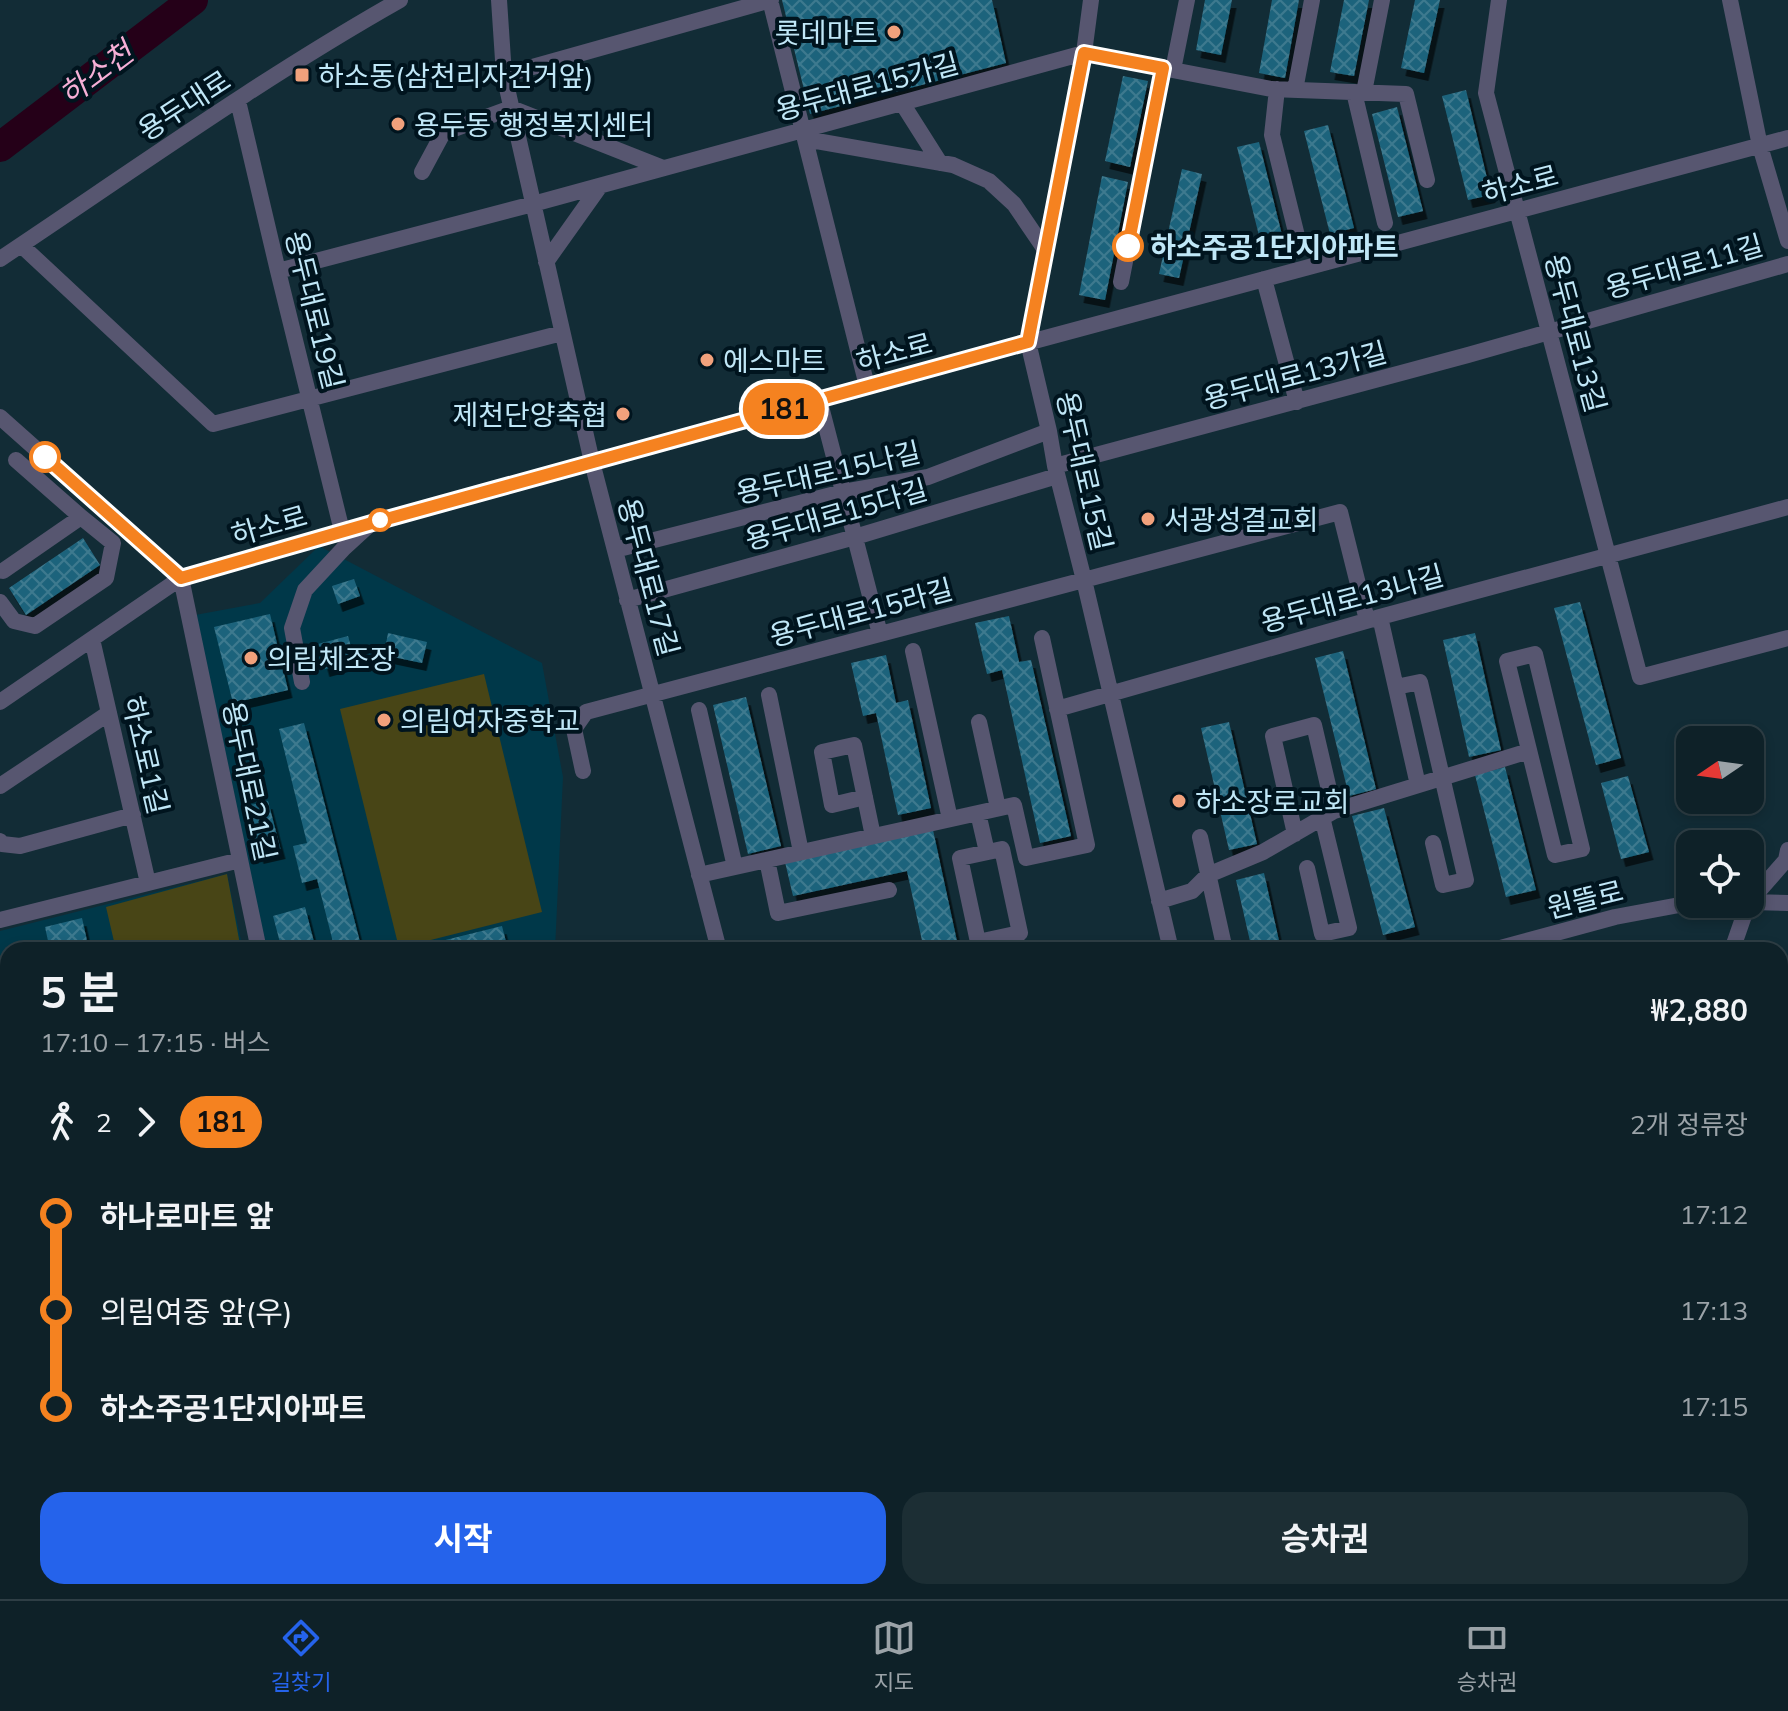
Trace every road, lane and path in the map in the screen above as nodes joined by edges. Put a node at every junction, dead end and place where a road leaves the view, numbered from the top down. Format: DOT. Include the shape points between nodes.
graph roads {
  1 [pos="400,0"];
  2 [pos="499,0"];
  3 [pos="770,0"];
  4 [pos="1091,0"];
  5 [pos="1187,0"];
  6 [pos="1312,0"];
  7 [pos="1382,0"];
  8 [pos="1499,0"];
  9 [pos="1730,0"];
  10 [pos="1084,53"];
  11 [pos="1168,69"];
  12 [pos="504,75"];
  13 [pos="1277,89"];
  14 [pos="1295,90"];
  15 [pos="1359,92"];
  16 [pos="238,101"];
  17 [pos="902,103"];
  18 [pos="511,108"];
  19 [pos="804,135"];
  20 [pos="1788,138"];
  21 [pos="1760,146"];
  22 [pos="940,163"];
  23 [pos="663,168"];
  24 [pos="422,172"];
  25 [pos="1427,180"];
  26 [pos="600,186"];
  27 [pos="533,204"];
  28 [pos="1517,211"];
  29 [pos="1385,223"];
  30 [pos="1297,236"];
  31 [pos="1788,241"];
  32 [pos="21,245"];
  33 [pos="1046,251"];
  34 [pos="0,259"];
  35 [pos="546,262"];
  36 [pos="1788,264"];
  37 [pos="278,271"];
  38 [pos="1264,279"];
  39 [pos="1121,282"];
  40 [pos="1549,332"];
  41 [pos="562,333"];
  42 [pos="1028,342"];
  43 [pos="867,386"];
  44 [pos="310,399"];
  45 [pos="819,399"];
  46 [pos="1297,402"];
  47 [pos="0,417"];
  48 [pos="1049,431"];
  49 [pos="16,460"];
  50 [pos="592,462"];
  51 [pos="1056,471"];
  52 [pos="843,492"];
  53 [pos="1788,507"];
  54 [pos="81,517"];
  55 [pos="372,523"];
  56 [pos="342,531"];
  57 [pos="855,537"];
  58 [pos="615,550"];
  59 [pos="1608,557"];
  60 [pos="1,569"];
  61 [pos="181,578"];
  62 [pos="1084,580"];
  63 [pos="0,590"];
  64 [pos="627,600"];
  65 [pos="0,602"];
  66 [pos="1373,618"];
  67 [pos="880,634"];
  68 [pos="1042,638"];
  69 [pos="1788,638"];
  70 [pos="92,639"];
  71 [pos="913,651"];
  72 [pos="302,682"];
  73 [pos="1396,687"];
  74 [pos="1111,694"];
  75 [pos="652,695"];
  76 [pos="769,695"];
  77 [pos="0,702"];
  78 [pos="1057,709"];
  79 [pos="699,710"];
  80 [pos="109,713"];
  81 [pos="979,722"];
  82 [pos="1529,751"];
  83 [pos="583,771"];
  84 [pos="1442,777"];
  85 [pos="1418,785"];
  86 [pos="0,786"];
  87 [pos="865,797"];
  88 [pos="998,808"];
  89 [pos="978,813"];
  90 [pos="1328,814"];
  91 [pos="133,815"];
  92 [pos="950,819"];
  93 [pos="1295,834"];
  94 [pos="873,836"];
  95 [pos="1200,837"];
  96 [pos="0,841"];
  97 [pos="1433,843"];
  98 [pos="1788,850"];
  99 [pos="801,852"];
  100 [pos="987,852"];
  101 [pos="240,860"];
  102 [pos="767,860"];
  103 [pos="735,867"];
  104 [pos="1307,868"];
  105 [pos="699,875"];
  106 [pos="1208,875"];
  107 [pos="148,883"];
  108 [pos="1764,885"];
  109 [pos="889,890"];
  110 [pos="1159,901"];
  111 [pos="1764,902"];
  112 [pos="1788,903"];
  113 [pos="1676,906"];
  114 [pos="1743,918"];
  115 [pos="0,920"];
  116 [pos="257,942"];
  117 [pos="717,942"];
  118 [pos="1169,942"];
  119 [pos="1223,942"];
  120 [pos="1523,942"];
  121 [pos="1735,942"];
  1 -- 16 [label="street, 용두대로"];
  2 -- 12 [label="street, 용두대로17길"];
  3 -- 12 [label="street"];
  3 -- 19 [label="street"];
  4 -- 10 [label="street, 용두대로15길"];
  5 -- 11 [label="street"];
  6 -- 14 [label="street"];
  7 -- 15 [label="street"];
  8 -- 28 [label="street, 용두대로13길" via="1486,93"];
  9 -- 21 [label="street, 용두대로11길"];
  10 -- 11 [label="street"];
  10 -- 17 [label="street, 용두대로15가길"];
  10 -- 33 [label="street, 용두대로15길"];
  11 -- 13 [label="street"];
  11 -- 39 [label="street"];
  12 -- 18 [label="street, 용두대로17길"];
  13 -- 14 [label="street"];
  13 -- 30 [label="street" via="1272,135"];
  14 -- 15 [label="street"];
  15 -- 25 [label="street" via="1406,94"];
  15 -- 29 [label="street"];
  16 -- 32 [label="street, 용두대로"];
  16 -- 37 [label="street, 용두대로19길"];
  17 -- 19 [label="street, 용두대로15가길"];
  17 -- 22 [label="street"];
  18 -- 23 [label="street"];
  18 -- 24 [label="street" via="443,133"];
  18 -- 27 [label="street, 용두대로17길"];
  19 -- 22 [label="street"];
  19 -- 23 [label="street, 용두대로15가길"];
  19 -- 43 [label="street"];
  20 -- 21 [label="street, 하소로"];
  21 -- 28 [label="street, 하소로"];
  21 -- 31 [label="street, 용두대로11길"];
  22 -- 33 [label="street" via="989,181 1014,204"];
  23 -- 26 [label="street, 용두대로15가길"];
  26 -- 27 [label="street, 용두대로15가길"];
  26 -- 35 [label="street"];
  27 -- 35 [label="street, 용두대로17길"];
  27 -- 37 [label="street, 용두대로15가길"];
  28 -- 38 [label="street, 하소로"];
  28 -- 40 [label="street, 용두대로13길"];
  32 -- 34 [label="street, 용두대로"];
  32 -- 44 [label="street" via="213,424"];
  33 -- 42 [label="street, 용두대로15길"];
  35 -- 41 [label="street, 용두대로17길"];
  36 -- 40 [label="street, 용두대로11길"];
  37 -- 44 [label="street, 용두대로19길"];
  38 -- 42 [label="street, 하소로"];
  38 -- 46 [label="street"];
  40 -- 46 [label="street, 용두대로13가길"];
  40 -- 59 [label="street, 용두대로13길"];
  41 -- 44 [label="street"];
  41 -- 50 [label="street, 용두대로17길"];
  42 -- 43 [label="street, 하소로"];
  42 -- 48 [label="street, 용두대로15길"];
  43 -- 45 [label="street, 하소로"];
  44 -- 56 [label="street, 용두대로19길"];
  45 -- 50 [label="street, 하소로"];
  45 -- 52 [label="street"];
  46 -- 51 [label="street, 용두대로13가길"];
  47 -- 61 [label="street"];
  48 -- 51 [label="street, 용두대로15길"];
  48 -- 52 [label="street, 용두대로15나길" via="928,477"];
  49 -- 54 [label="street"];
  50 -- 55 [label="street, 하소로"];
  50 -- 58 [label="street, 용두대로17길"];
  51 -- 57 [label="street, 용두대로15다길"];
  51 -- 62 [label="street, 용두대로15길"];
  52 -- 57 [label="street"];
  52 -- 58 [label="street, 용두대로15나길"];
  53 -- 59 [label="street"];
  54 -- 60 [label="street"];
  54 -- 65 [label="street" via="113,543 106,578 35,626 14,621"];
  55 -- 56 [label="street, 하소로"];
  55 -- 72 [label="street" via="305,590 292,628"];
  56 -- 61 [label="street, 하소로"];
  57 -- 64 [label="street, 용두대로15다길"];
  57 -- 67 [label="street"];
  58 -- 64 [label="street, 용두대로17길"];
  59 -- 66 [label="street, 용두대로13나길"];
  59 -- 69 [label="street, 용두대로13길" via="1640,677"];
  60 -- 63 [label="street"];
  61 -- 70 [label="street, 하소로"];
  61 -- 101 [label="street, 용두대로21길"];
  62 -- 66 [label="street, 용두대로15라길" via="1340,512"];
  62 -- 67 [label="street, 용두대로15라길"];
  62 -- 74 [label="street, 용두대로15길"];
  64 -- 75 [label="street, 용두대로17길"];
  66 -- 73 [label="street"];
  66 -- 74 [label="street, 용두대로13나길"];
  67 -- 75 [label="street, 용두대로15라길"];
  68 -- 78 [label="street"];
  70 -- 77 [label="street, 하소로"];
  70 -- 80 [label="street, 하소로1길"];
  71 -- 92 [label="street"];
  73 -- 84 [label="street" via="1420,682"];
  73 -- 85 [label="street"];
  74 -- 78 [label="street, 용두대로13나길"];
  74 -- 110 [label="street, 용두대로15길"];
  75 -- 83 [label="street, 용두대로15라길" via="586,712 574,729"];
  75 -- 105 [label="street, 용두대로17길"];
  76 -- 99 [label="street"];
  78 -- 88 [label="street" via="1087,845 1026,858 1014,805"];
  79 -- 103 [label="street"];
  80 -- 86 [label="street"];
  80 -- 91 [label="street, 하소로1길"];
  81 -- 88 [label="street"];
  82 -- 82 [label="street" via="1507,661 1535,654 1582,849 1555,855"];
  82 -- 84 [label="street"];
  84 -- 85 [label="street"];
  84 -- 97 [label="street" via="1466,880 1443,885"];
  85 -- 90 [label="street"];
  87 -- 94 [label="street"];
  88 -- 89 [label="street"];
  89 -- 92 [label="street"];
  89 -- 100 [label="street"];
  90 -- 93 [label="street"];
  90 -- 93 [label="street" via="1314,725 1273,736"];
  90 -- 104 [label="street" via="1349,928 1322,934"];
  91 -- 96 [label="street" via="20,846"];
  91 -- 107 [label="street, 하소로1길"];
  92 -- 94 [label="street"];
  93 -- 106 [label="street"];
  94 -- 99 [label="street"];
  95 -- 106 [label="street"];
  98 -- 108 [label="street" via="1786,860"];
  99 -- 102 [label="street"];
  100 -- 100 [label="street" via="960,858 978,942 1020,933 1002,849"];
  101 -- 107 [label="street"];
  101 -- 116 [label="street, 용두대로21길"];
  102 -- 103 [label="street"];
  102 -- 109 [label="street" via="778,913"];
  103 -- 105 [label="street"];
  105 -- 117 [label="street, 용두대로17길"];
  106 -- 110 [label="street" via="1192,891"];
  106 -- 119 [label="street"];
  107 -- 115 [label="street"];
  110 -- 118 [label="street, 용두대로15길"];
  111 -- 112 [label="street"];
  113 -- 120 [label="street, 원뜰로"];
  114 -- 121 [label="street"];
}
